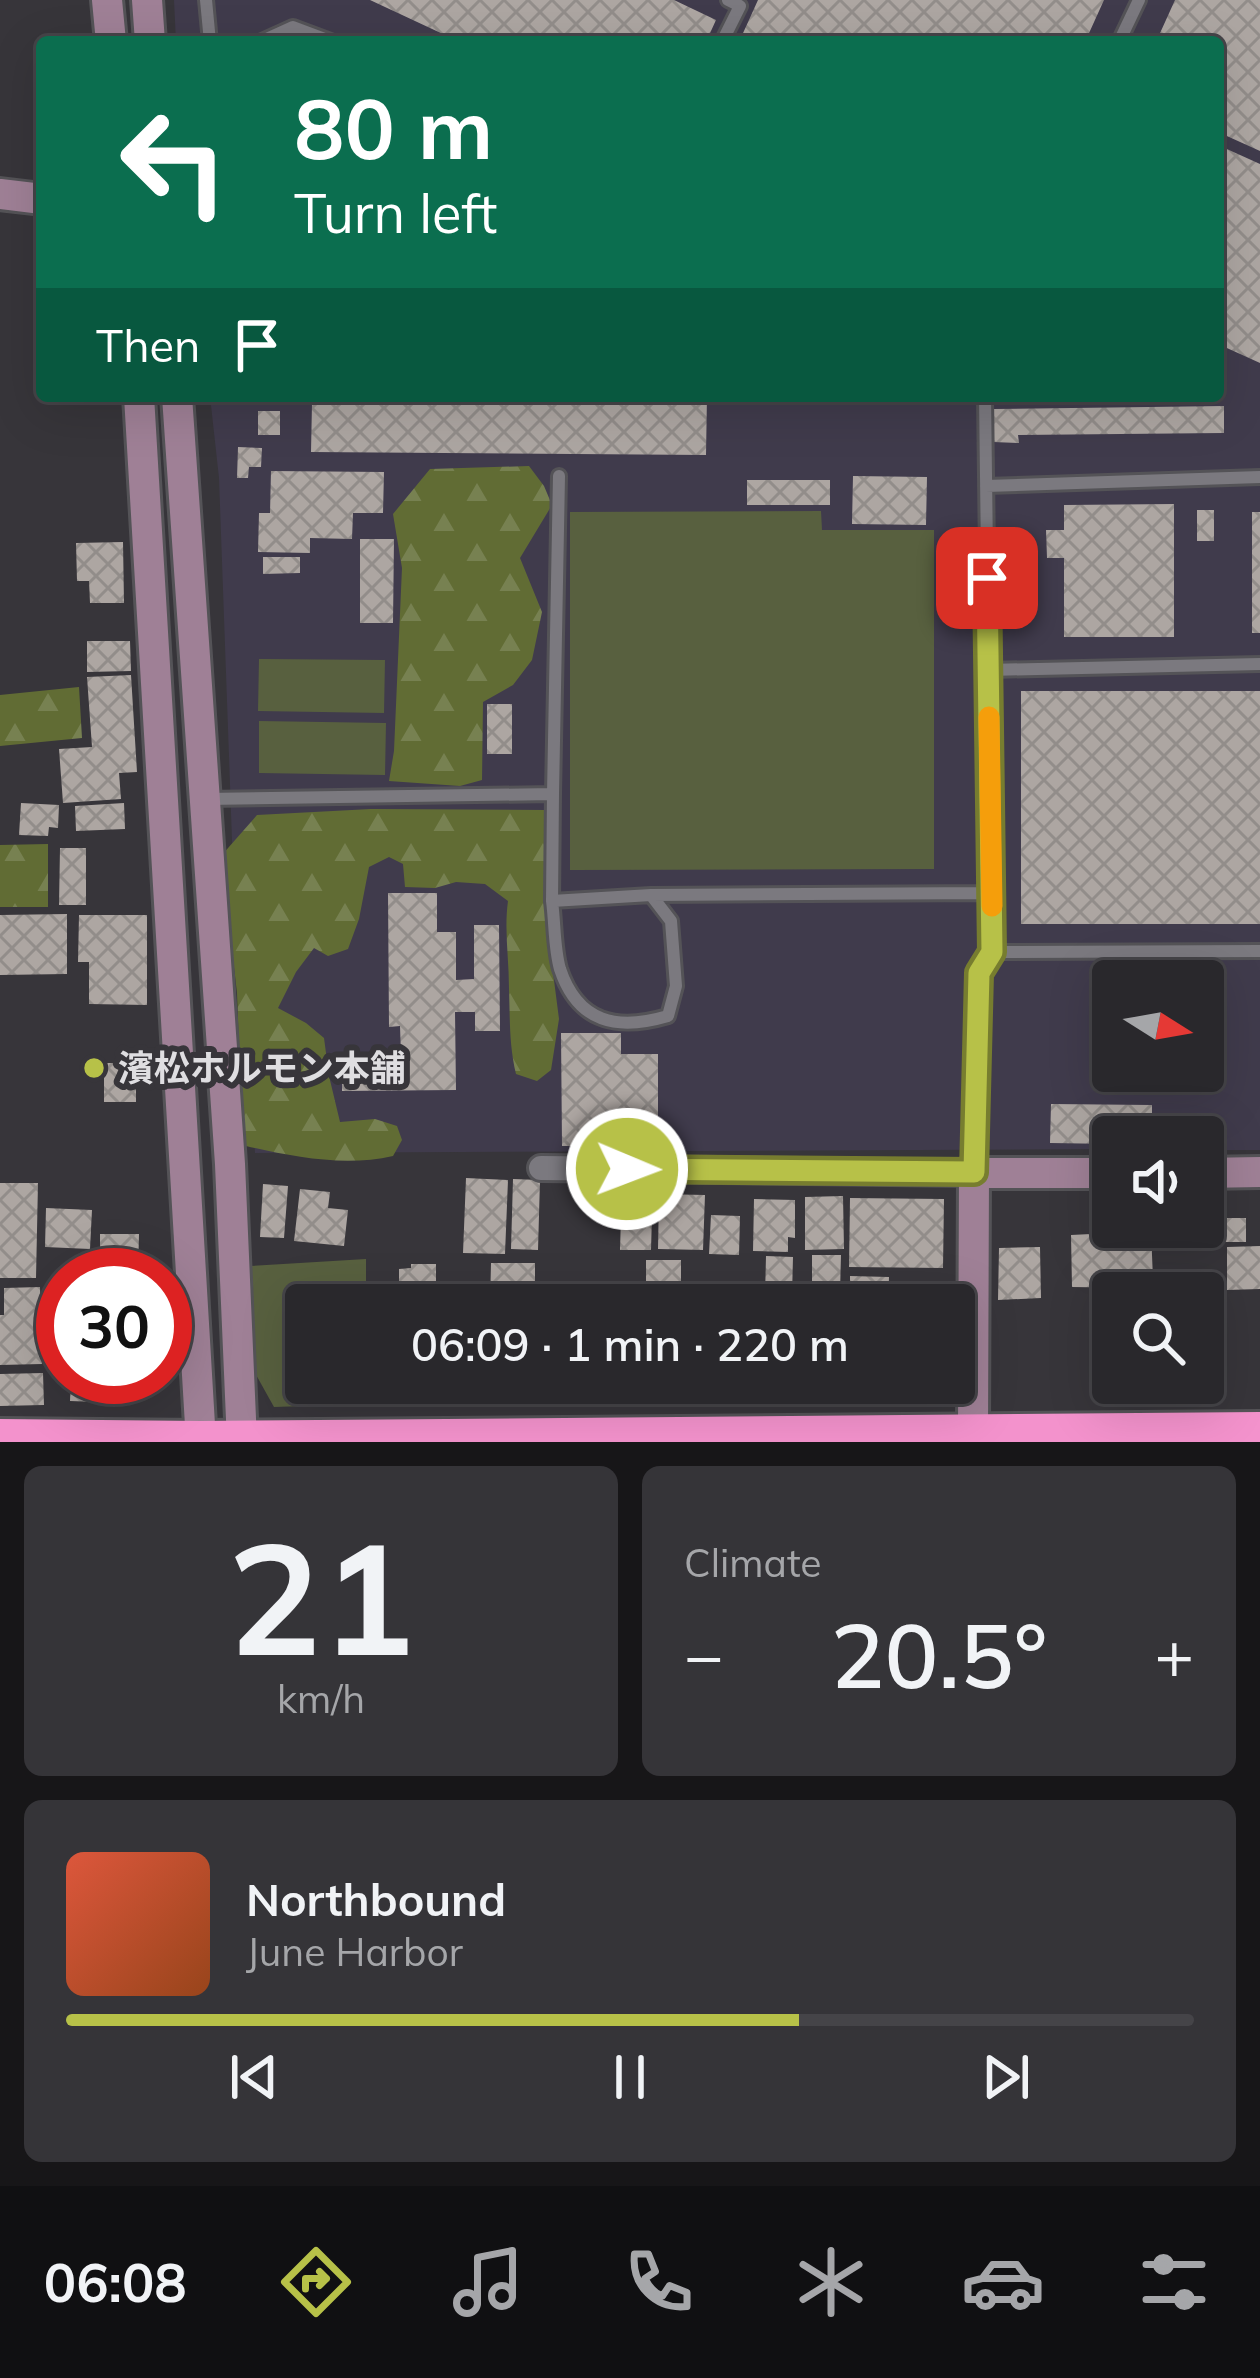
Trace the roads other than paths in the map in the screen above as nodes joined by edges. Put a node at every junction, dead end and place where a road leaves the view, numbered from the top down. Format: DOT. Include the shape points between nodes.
graph roads {
  1 [pos="107,0"];
  2 [pos="147,0"];
  3 [pos="206,0"];
  4 [pos="728,0"];
  5 [pos="1139,0"];
  6 [pos="110,36"];
  7 [pos="150,36"];
  8 [pos="209,36"];
  9 [pos="273,36"];
  10 [pos="316,36"];
  11 [pos="725,36"];
  12 [pos="1122,36"];
  13 [pos="0,194"];
  14 [pos="36,198"];
  15 [pos="139,402"];
  16 [pos="177,402"];
  17 [pos="985,402"];
  18 [pos="559,476"];
  19 [pos="1260,478"];
  20 [pos="986,487"];
  21 [pos="1260,664"];
  22 [pos="988,670"];
  23 [pos="554,794"];
  24 [pos="205,799"];
  25 [pos="992,892"];
  26 [pos="651,895"];
  27 [pos="553,901"];
  28 [pos="1260,951"];
  29 [pos="992,952"];
  30 [pos="541,1168"];
  31 [pos="974,1172"];
  32 [pos="1260,1172"];
  33 [pos="1092,1173"];
  34 [pos="1224,1173"];
  35 [pos="1260,1430"];
  36 [pos="0,1436"];
  37 [pos="997,1436"];
  38 [pos="1223,1436"];
  39 [pos="202,1440"];
  40 [pos="242,1440"];
  1 -- 6 [label="street"];
  2 -- 7 [label="street"];
  3 -- 8 [label="lane"];
  4 -- 11 [label="lane" via="740,6"];
  5 -- 12 [label="lane"];
  9 -- 10 [label="lane" via="293,27"];
  13 -- 14 [label="street"];
  15 -- 39 [label="street"];
  16 -- 24 [label="street"];
  17 -- 20 [label="lane"];
  18 -- 23 [label="lane"];
  19 -- 20 [label="lane"];
  20 -- 22 [label="lane"];
  21 -- 22 [label="lane"];
  22 -- 25 [label="lane"];
  23 -- 24 [label="lane"];
  23 -- 27 [label="lane"];
  24 -- 40 [label="street"];
  25 -- 26 [label="lane"];
  25 -- 29 [label="lane"];
  26 -- 27 [label="lane"];
  26 -- 27 [label="lane" via="671,921 676,986 668,1016 645,1023 607,1022 579,1006 560,967"];
  28 -- 29 [label="lane"];
  29 -- 31 [label="lane" via="979,973"];
  30 -- 31 [label="street"];
  31 -- 33 [label="street"];
  31 -- 37 [label="street"];
  32 -- 34 [label="street"];
  35 -- 38 [label="highway"];
  36 -- 39 [label="highway"];
  37 -- 38 [label="highway"];
  37 -- 40 [label="highway"];
  39 -- 40 [label="highway"];
}
